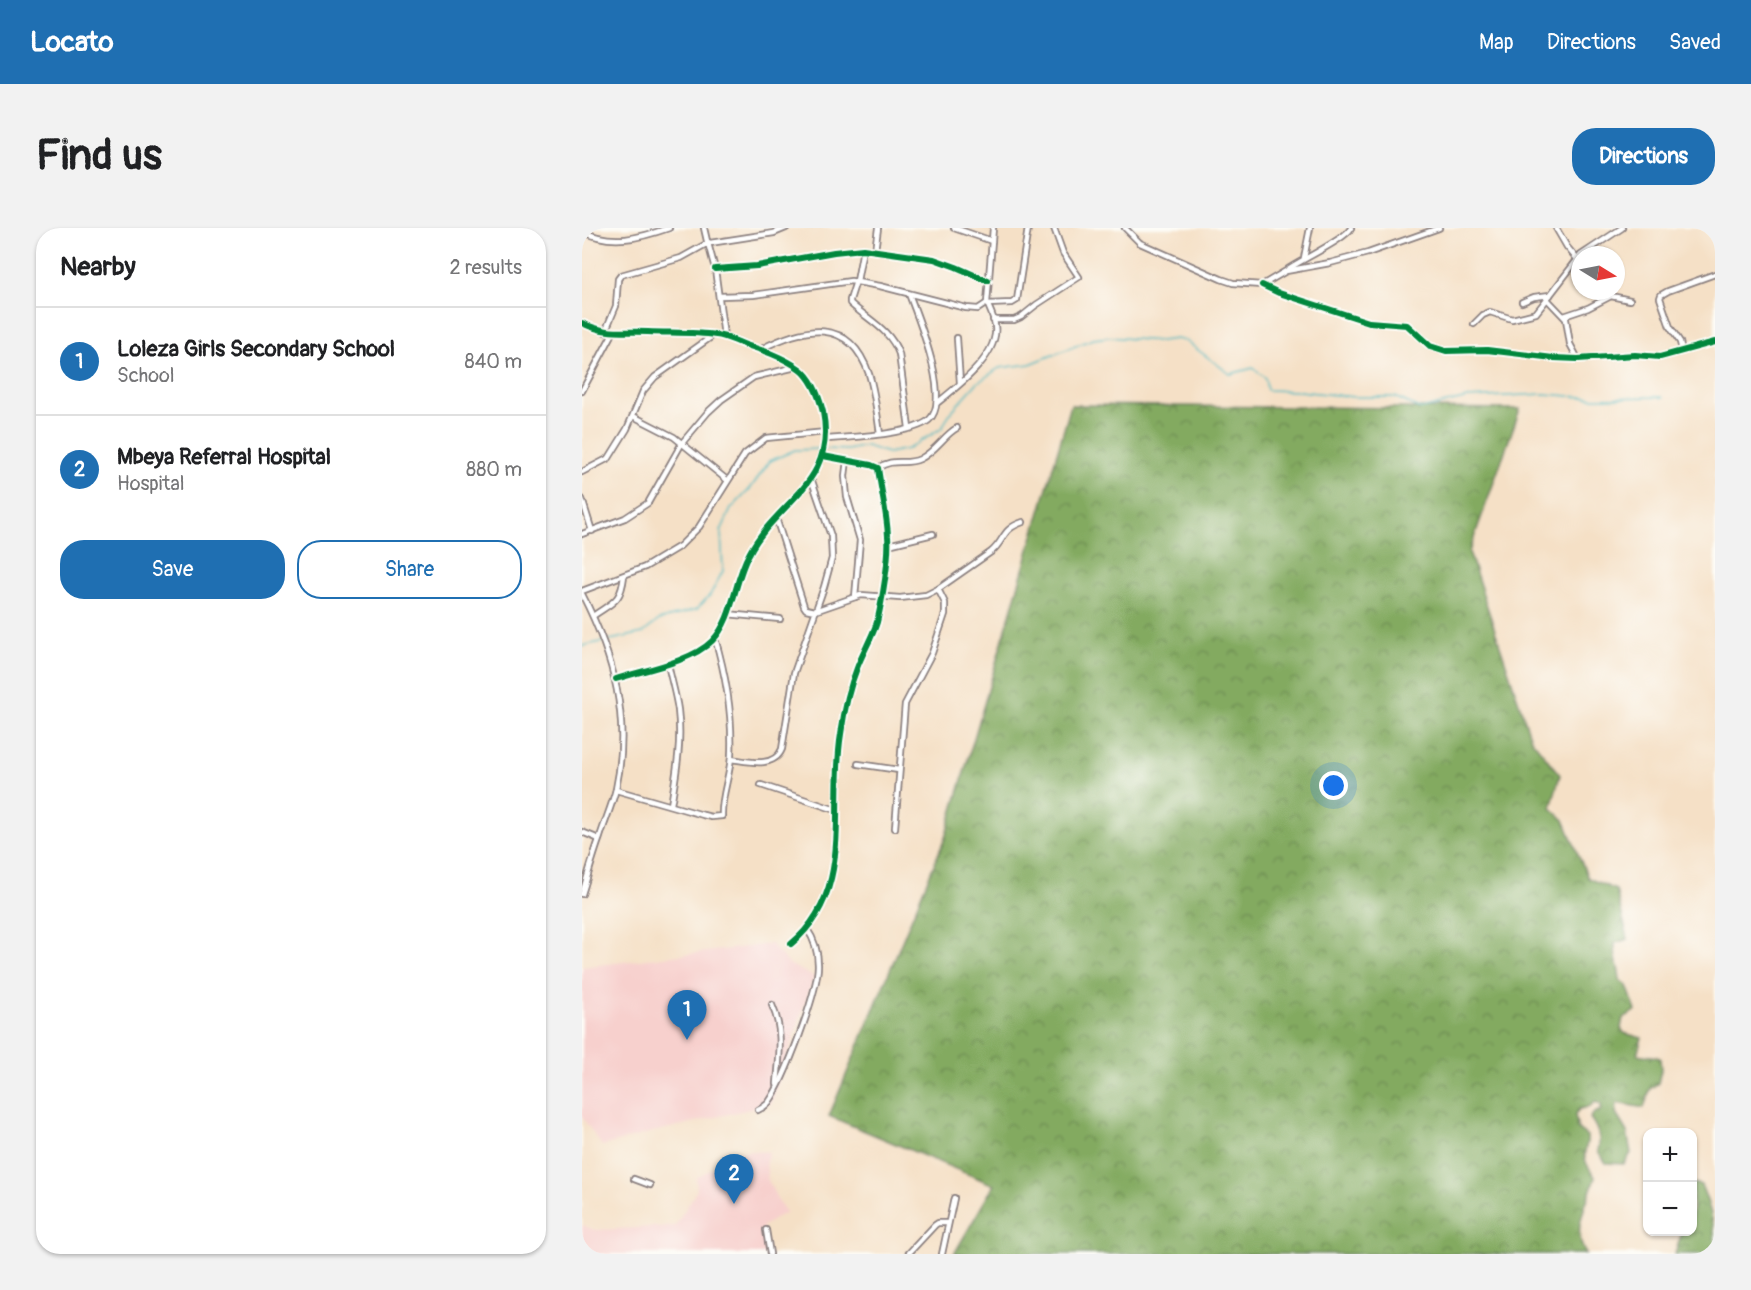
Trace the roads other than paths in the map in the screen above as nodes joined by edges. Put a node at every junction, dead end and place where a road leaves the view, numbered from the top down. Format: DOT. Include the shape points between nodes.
graph roads {
  1 [pos="669,228"];
  2 [pos="704,228"];
  3 [pos="786,228"];
  4 [pos="878,228"];
  5 [pos="954,228"];
  6 [pos="993,228"];
  7 [pos="1028,228"];
  8 [pos="1054,228"];
  9 [pos="1125,228"];
  10 [pos="1310,228"];
  11 [pos="1351,228"];
  12 [pos="1439,228"];
  13 [pos="1556,228"];
  14 [pos="1622,228"];
  15 [pos="1431,229"];
  16 [pos="582,231"];
  17 [pos="992,241"];
  18 [pos="708,243"];
  19 [pos="1595,246"];
  20 [pos="863,249"];
  21 [pos="875,250"];
  22 [pos="1571,250"];
  23 [pos="1304,258"];
  24 [pos="1571,268"];
  25 [pos="715,269"];
  26 [pos="1286,271"];
  27 [pos="1715,274"];
  28 [pos="856,281"];
  29 [pos="988,281"];
  30 [pos="1262,285"];
  31 [pos="909,294"];
  32 [pos="719,296"];
  33 [pos="1549,297"];
  34 [pos="1630,300"];
  35 [pos="1522,302"];
  36 [pos="987,303"];
  37 [pos="1564,316"];
  38 [pos="993,320"];
  39 [pos="582,323"];
  40 [pos="1474,324"];
  41 [pos="604,332"];
  42 [pos="613,333"];
  43 [pos="714,335"];
  44 [pos="724,336"];
  45 [pos="957,338"];
  46 [pos="1715,342"];
  47 [pos="761,349"];
  48 [pos="1682,351"];
  49 [pos="1578,359"];
  50 [pos="796,367"];
  51 [pos="960,384"];
  52 [pos="582,391"];
  53 [pos="937,403"];
  54 [pos="633,416"];
  55 [pos="909,428"];
  56 [pos="957,428"];
  57 [pos="826,432"];
  58 [pos="880,434"];
  59 [pos="826,441"];
  60 [pos="682,443"];
  61 [pos="823,456"];
  62 [pos="847,460"];
  63 [pos="878,468"];
  64 [pos="582,472"];
  65 [pos="811,478"];
  66 [pos="727,480"];
  67 [pos="582,499"];
  68 [pos="776,518"];
  69 [pos="1023,522"];
  70 [pos="592,531"];
  71 [pos="582,534"];
  72 [pos="933,534"];
  73 [pos="888,545"];
  74 [pos="624,576"];
  75 [pos="938,589"];
  76 [pos="582,592"];
  77 [pos="855,597"];
  78 [pos="882,597"];
  79 [pos="816,612"];
  80 [pos="728,614"];
  81 [pos="593,616"];
  82 [pos="780,619"];
  83 [pos="715,638"];
  84 [pos="668,664"];
  85 [pos="616,679"];
  86 [pos="731,759"];
  87 [pos="858,764"];
  88 [pos="899,770"];
  89 [pos="761,785"];
  90 [pos="616,790"];
  91 [pos="671,805"];
  92 [pos="836,810"];
  93 [pos="895,828"];
  94 [pos="582,832"];
  95 [pos="599,839"];
  96 [pos="582,894"];
  97 [pos="807,929"];
  98 [pos="791,944"];
  99 [pos="772,1005"];
  100 [pos="776,1088"];
  101 [pos="758,1110"];
  102 [pos="634,1179"];
  103 [pos="650,1185"];
  104 [pos="954,1198"];
  105 [pos="948,1223"];
  106 [pos="766,1230"];
  107 [pos="770,1254"];
  108 [pos="908,1254"];
  109 [pos="942,1254"];
  1 -- 16 [label="street" via="615,240"];
  2 -- 18 [label="street"];
  3 -- 18 [label="street" via="756,237"];
  4 -- 21 [label="street"];
  5 -- 17 [label="street"];
  6 -- 17 [label="street"];
  7 -- 36 [label="street" via="1017,300"];
  8 -- 38 [label="street" via="1063,253 1079,277 1022,317"];
  9 -- 30 [label="street" via="1140,243 1221,279"];
  10 -- 23 [label="street"];
  11 -- 23 [label="street" via="1346,236"];
  12 -- 15 [label="street"];
  13 -- 22 [label="street"];
  14 -- 19 [label="street"];
  15 -- 26 [label="street" via="1340,260"];
  17 -- 29 [label="street"];
  18 -- 25 [label="street"];
  18 -- 41 [label="street" via="681,258 621,275 616,306"];
  20 -- 21 [label="street"];
  20 -- 25 [label="street"];
  20 -- 28 [label="street"];
  21 -- 29 [label="street" via="934,259"];
  23 -- 26 [label="street"];
  24 -- 33 [label="street"];
  25 -- 32 [label="street"];
  26 -- 30 [label="street"];
  27 -- 48 [label="street" via="1661,295"];
  28 -- 31 [label="street"];
  28 -- 32 [label="street"];
  28 -- 55 [label="street" via="850,303 890,336 899,354"];
  29 -- 36 [label="street"];
  30 -- 49 [label="street" via="1369,322 1407,325 1436,349"];
  31 -- 36 [label="street" via="975,310"];
  31 -- 53 [label="street" via="926,338"];
  32 -- 44 [label="street"];
  33 -- 35 [label="street"];
  33 -- 37 [label="street"];
  33 -- 40 [label="street" via="1536,313 1512,319 1490,312"];
  34 -- 37 [label="street" via="1611,296"];
  36 -- 38 [label="street"];
  37 -- 49 [label="street"];
  38 -- 51 [label="street" via="994,338 984,361"];
  39 -- 41 [label="street"];
  41 -- 42 [label="street"];
  42 -- 43 [label="street"];
  42 -- 52 [label="street"];
  43 -- 44 [label="street"];
  43 -- 54 [label="street" via="655,377"];
  44 -- 47 [label="street"];
  45 -- 51 [label="street"];
  46 -- 48 [label="street"];
  47 -- 50 [label="street"];
  47 -- 58 [label="street" via="799,333 839,335 854,348 866,367"];
  48 -- 49 [label="street" via="1660,357 1635,354"];
  50 -- 57 [label="street" via="814,387"];
  50 -- 60 [label="street" via="754,377 708,412"];
  51 -- 53 [label="street"];
  53 -- 55 [label="street" via="933,416"];
  54 -- 60 [label="street"];
  54 -- 64 [label="street" via="609,458"];
  55 -- 58 [label="street"];
  56 -- 63 [label="street" via="919,459 892,461"];
  57 -- 59 [label="street"];
  57 -- 66 [label="street" via="766,438 745,454"];
  58 -- 59 [label="street"];
  59 -- 61 [label="street"];
  60 -- 66 [label="street"];
  60 -- 70 [label="street" via="648,503 626,518"];
  61 -- 62 [label="street"];
  61 -- 65 [label="street"];
  62 -- 63 [label="street"];
  62 -- 77 [label="street" via="847,497 860,540"];
  63 -- 73 [label="street"];
  65 -- 68 [label="street"];
  65 -- 79 [label="street" via="832,549"];
  66 -- 74 [label="street" via="687,540 660,560"];
  67 -- 70 [label="street"];
  68 -- 79 [label="street" via="804,606"];
  68 -- 80 [label="street" via="748,555"];
  69 -- 75 [label="street" via="1004,533 995,549"];
  70 -- 71 [label="street"];
  72 -- 73 [label="street"];
  73 -- 78 [label="street"];
  74 -- 76 [label="street"];
  74 -- 81 [label="street" via="622,593"];
  75 -- 78 [label="street" via="907,598"];
  75 -- 88 [label="street" via="945,614 933,653 905,704"];
  76 -- 81 [label="street"];
  77 -- 78 [label="street"];
  77 -- 79 [label="street"];
  78 -- 92 [label="street" via="844,715"];
  79 -- 86 [label="street" via="794,673 780,753 763,762"];
  80 -- 82 [label="street"];
  80 -- 83 [label="street"];
  81 -- 85 [label="street"];
  83 -- 84 [label="street"];
  83 -- 86 [label="street" via="728,698"];
  84 -- 85 [label="street"];
  84 -- 91 [label="street" via="678,710 679,740"];
  85 -- 90 [label="street" via="622,744"];
  86 -- 91 [label="street" via="722,816 711,817"];
  87 -- 88 [label="street"];
  88 -- 93 [label="street"];
  89 -- 92 [label="street"];
  90 -- 91 [label="street"];
  90 -- 95 [label="street"];
  92 -- 97 [label="street" via="834,871"];
  94 -- 95 [label="street"];
  95 -- 96 [label="street"];
  97 -- 98 [label="street"];
  97 -- 100 [label="street" via="817,955 817,972 794,1047"];
  99 -- 100 [label="street" via="780,1036"];
  100 -- 101 [label="street" via="767,1105"];
  102 -- 103 [label="street"];
  104 -- 105 [label="street"];
  105 -- 108 [label="street" via="935,1225"];
  105 -- 109 [label="street"];
  106 -- 107 [label="street"];
}
